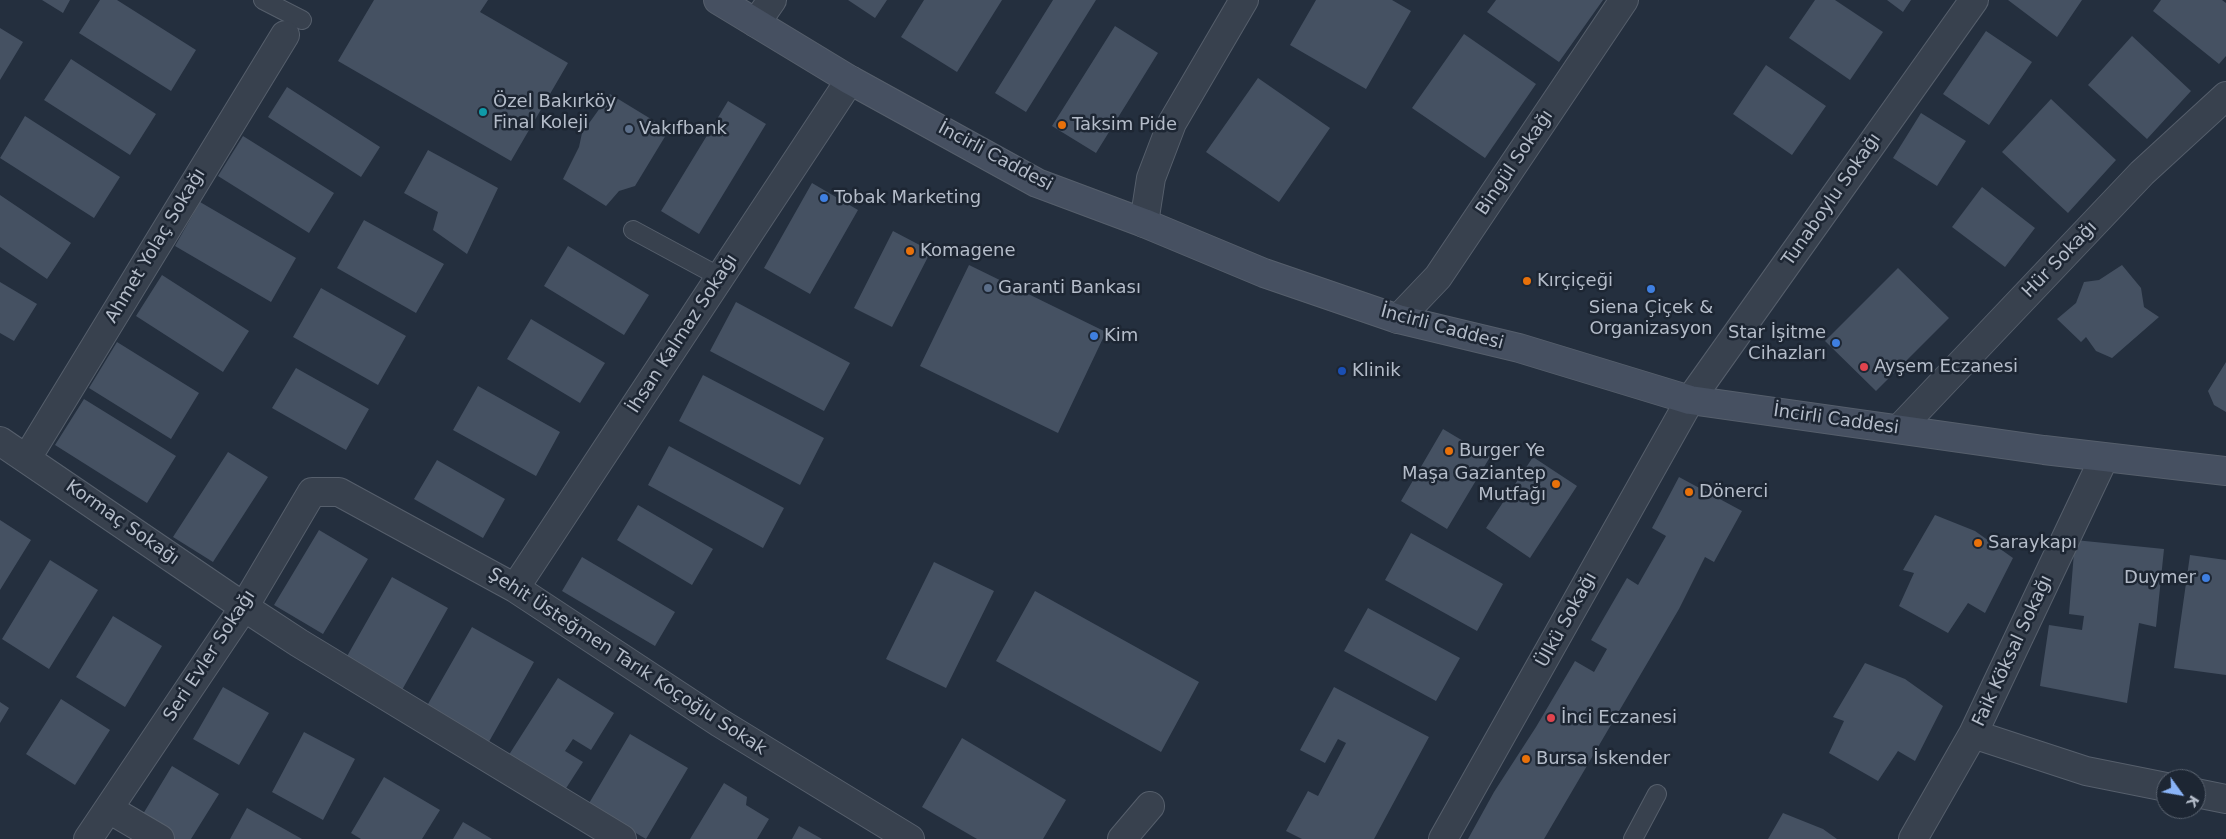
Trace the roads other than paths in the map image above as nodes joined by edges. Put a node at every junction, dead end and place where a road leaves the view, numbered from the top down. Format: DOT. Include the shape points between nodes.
graph roads {
  1 [pos="263,0"];
  2 [pos="718,0"];
  3 [pos="772,0"];
  4 [pos="1244,0"];
  5 [pos="1624,0"];
  6 [pos="1974,0"];
  7 [pos="756,23"];
  8 [pos="294,27"];
  9 [pos="850,80"];
  10 [pos="2226,96"];
  11 [pos="1144,223"];
  12 [pos="633,230"];
  13 [pos="720,277"];
  14 [pos="1398,319"];
  15 [pos="1690,400"];
  16 [pos="1900,428"];
  17 [pos="0,440"];
  18 [pos="27,458"];
  19 [pos="2104,458"];
  20 [pos="2226,471"];
  21 [pos="339,492"];
  22 [pos="516,588"];
  23 [pos="244,607"];
  24 [pos="1974,734"];
  25 [pos="2156,785"];
  26 [pos="1657,794"];
  27 [pos="2206,795"];
  28 [pos="2226,799"];
  29 [pos="1150,806"];
  30 [pos="109,809"];
  31 [pos="88,839"];
  32 [pos="160,839"];
  33 [pos="622,839"];
  34 [pos="910,839"];
  35 [pos="1122,839"];
  36 [pos="1443,839"];
  37 [pos="1633,839"];
  38 [pos="1913,839"];
  1 -- 8 [label="lane"];
  2 -- 7 [label="main road, İncirli Caddesi"];
  3 -- 7 [label="street"];
  4 -- 11 [label="street" via="1172,123 1151,178"];
  5 -- 14 [label="street, Bingül Sokağı" via="1438,277"];
  6 -- 15 [label="street, Tunaboylu Sokağı"];
  7 -- 9 [label="main road, İncirli Caddesi"];
  8 -- 18 [label="street, Ahmet Yolaç Sokağı"];
  9 -- 11 [label="main road, İncirli Caddesi" via="1037,182"];
  9 -- 13 [label="street, İhsan Kalmaz Sokağı"];
  10 -- 16 [label="street, Hür Sokağı" via="2142,173"];
  11 -- 14 [label="main road, İncirli Caddesi" via="1264,273"];
  12 -- 13 [label="lane"];
  13 -- 22 [label="street, İhsan Kalmaz Sokağı"];
  14 -- 15 [label="main road, İncirli Caddesi" via="1519,348"];
  15 -- 16 [label="main road, İncirli Caddesi"];
  15 -- 36 [label="street, Ülkü Sokağı"];
  16 -- 19 [label="main road, İncirli Caddesi"];
  17 -- 18 [label="street, Kormaç Sokağı"];
  18 -- 23 [label="street, Kormaç Sokağı"];
  19 -- 20 [label="main road, İncirli Caddesi"];
  19 -- 24 [label="street, Faik Köksal Sokağı"];
  21 -- 22 [label="street, Şehit Üsteğmen Tarık Koçoğlu Sokak"];
  21 -- 23 [label="street, Seri Evler Sokağı" via="312,492"];
  22 -- 34 [label="street, Şehit Üsteğmen Tarık Koçoğlu Sokak" via="720,723"];
  23 -- 30 [label="street, Seri Evler Sokağı"];
  23 -- 33 [label="street, Kormaç Sokağı"];
  24 -- 25 [label="street" via="2086,770"];
  24 -- 38 [label="street, Faik Köksal Sokağı"];
  26 -- 37 [label="lane"];
  27 -- 28 [label="street"];
  29 -- 35 [label="street"];
  30 -- 31 [label="street, Seri Evler Sokağı"];
  30 -- 32 [label="street"];
}
